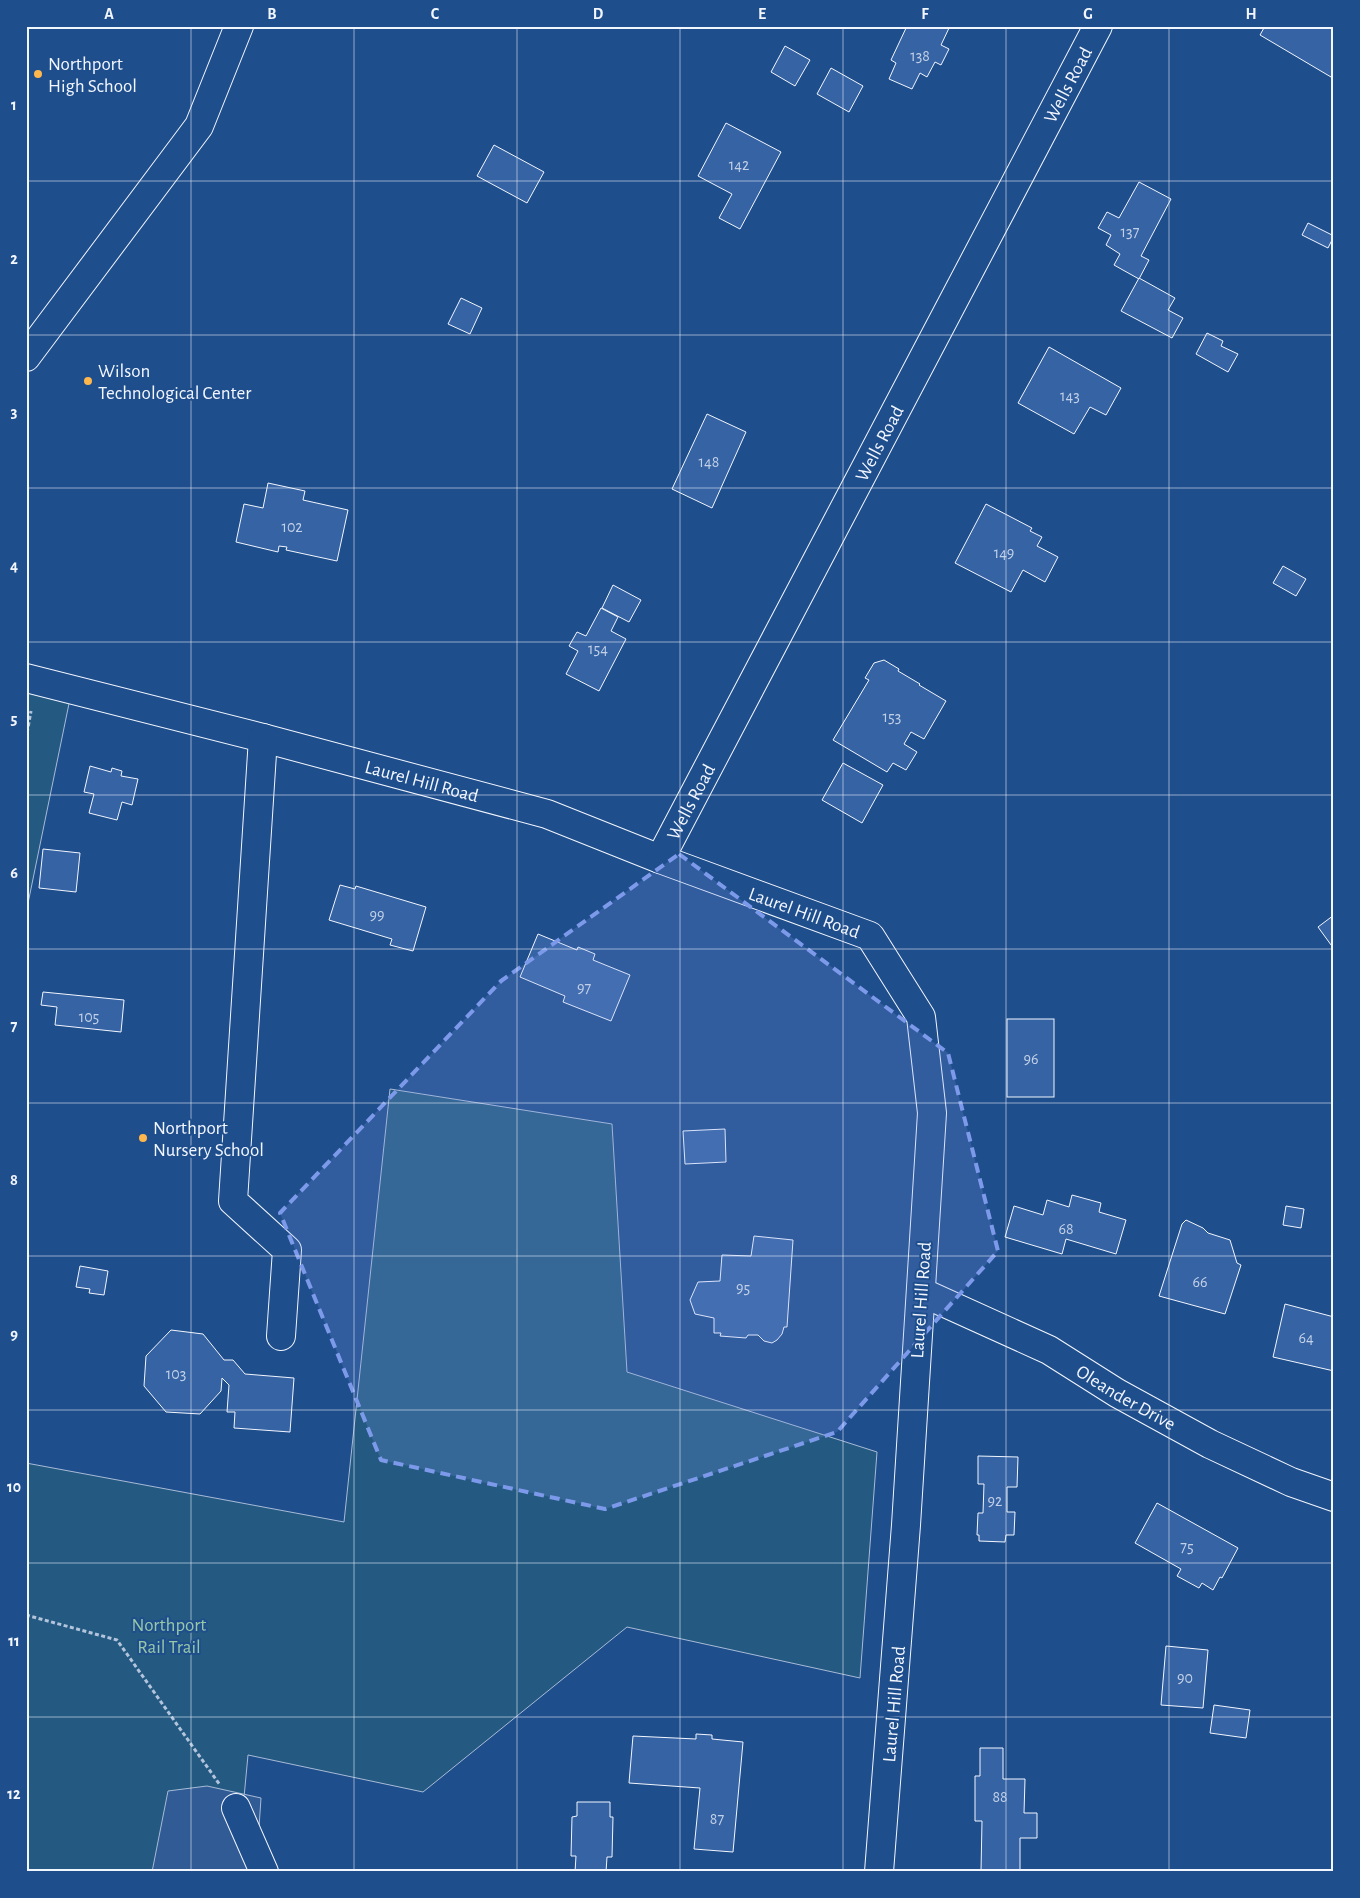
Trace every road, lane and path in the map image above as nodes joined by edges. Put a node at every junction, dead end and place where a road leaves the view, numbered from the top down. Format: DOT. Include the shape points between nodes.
graph roads {
  1 [pos="239,26"];
  2 [pos="1098,26"];
  3 [pos="26,357"];
  4 [pos="26,678"];
  5 [pos="263,738"];
  6 [pos="660,859"];
  7 [pos="921,1292"];
  8 [pos="281,1336"];
  9 [pos="1334,1497"];
  10 [pos="26,1615"];
  11 [pos="236,1808"];
  12 [pos="264,1872"];
  13 [pos="879,1872"];
  1 -- 3 [label="street" via="198,126"];
  2 -- 6 [label="street, Wells Road"];
  4 -- 5 [label="street, Laurel Hill Road"];
  5 -- 6 [label="street, Laurel Hill Road" via="548,814"];
  5 -- 8 [label="street" via="233,1202 287,1250"];
  6 -- 7 [label="street, Laurel Hill Road" via="870,936 921,1017 932,1113"];
  7 -- 9 [label="street, Oleander Drive" via="1049,1350 1117,1393 1210,1444 1291,1482"];
  7 -- 13 [label="street, Laurel Hill Road"];
  10 -- 11 [label="path" via="117,1640"];
  11 -- 12 [label="street"];
}
